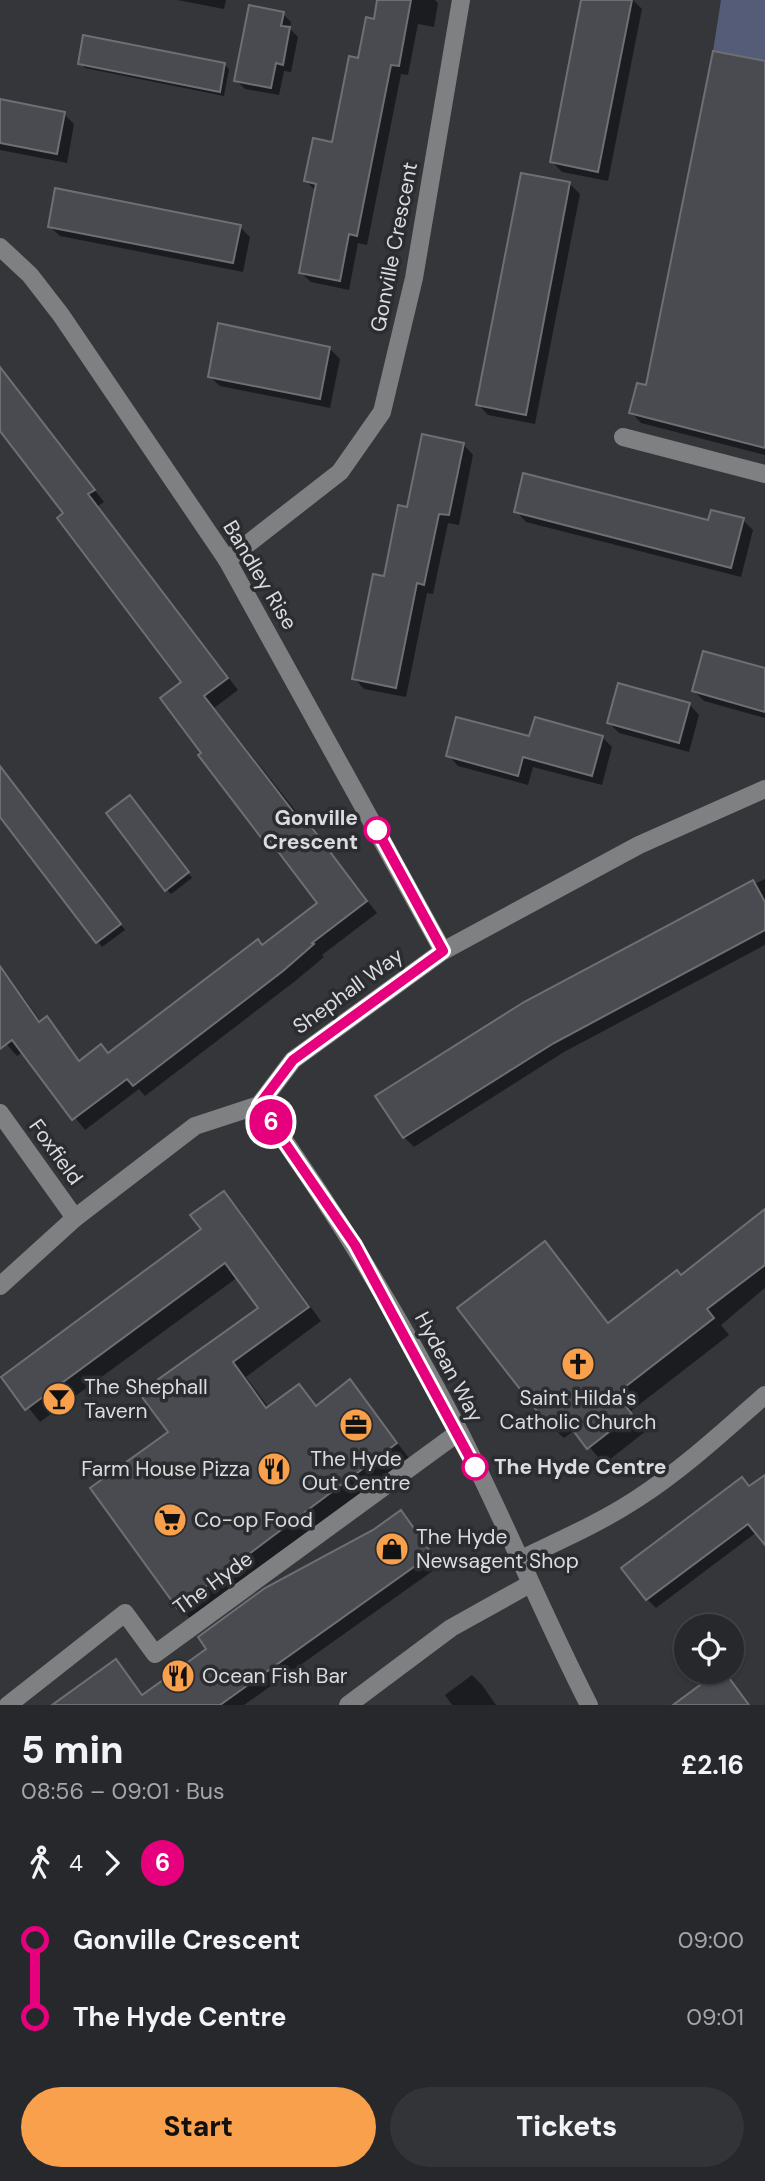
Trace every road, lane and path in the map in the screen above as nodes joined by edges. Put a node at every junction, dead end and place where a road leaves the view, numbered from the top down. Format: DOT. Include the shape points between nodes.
graph roads {
  1 [pos="461,0"];
  2 [pos="0,247"];
  3 [pos="623,437"];
  4 [pos="765,474"];
  5 [pos="227,560"];
  6 [pos="765,789"];
  7 [pos="443,951"];
  8 [pos="259,1105"];
  9 [pos="0,1113"];
  10 [pos="75,1218"];
  11 [pos="0,1286"];
  12 [pos="765,1395"];
  13 [pos="459,1432"];
  14 [pos="519,1560"];
  15 [pos="530,1584"];
  16 [pos="8,1705"];
  17 [pos="348,1705"];
  18 [pos="589,1705"];
  1 -- 5 [label="street, Gonville Crescent" via="414,278 382,411 340,472"];
  2 -- 5 [label="street, Bandley Rise" via="30,275 61,315"];
  3 -- 4 [label="street"];
  5 -- 7 [label="street, Bandley Rise"];
  6 -- 7 [label="street, Shephall Way" via="639,845"];
  7 -- 8 [label="street, Shephall Way" via="293,1060"];
  8 -- 10 [label="street" via="195,1126"];
  8 -- 13 [label="street, Hydean Way" via="355,1245"];
  9 -- 10 [label="street, Foxfield"];
  10 -- 11 [label="street"];
  12 -- 14 [label="street" via="635,1500"];
  13 -- 14 [label="street, Hydean Way"];
  13 -- 16 [label="street, The Hyde" via="155,1654 125,1613"];
  14 -- 15 [label="street, Hydean Way"];
  15 -- 17 [label="street" via="451,1628"];
  15 -- 18 [label="street, Hydean Way"];
}
